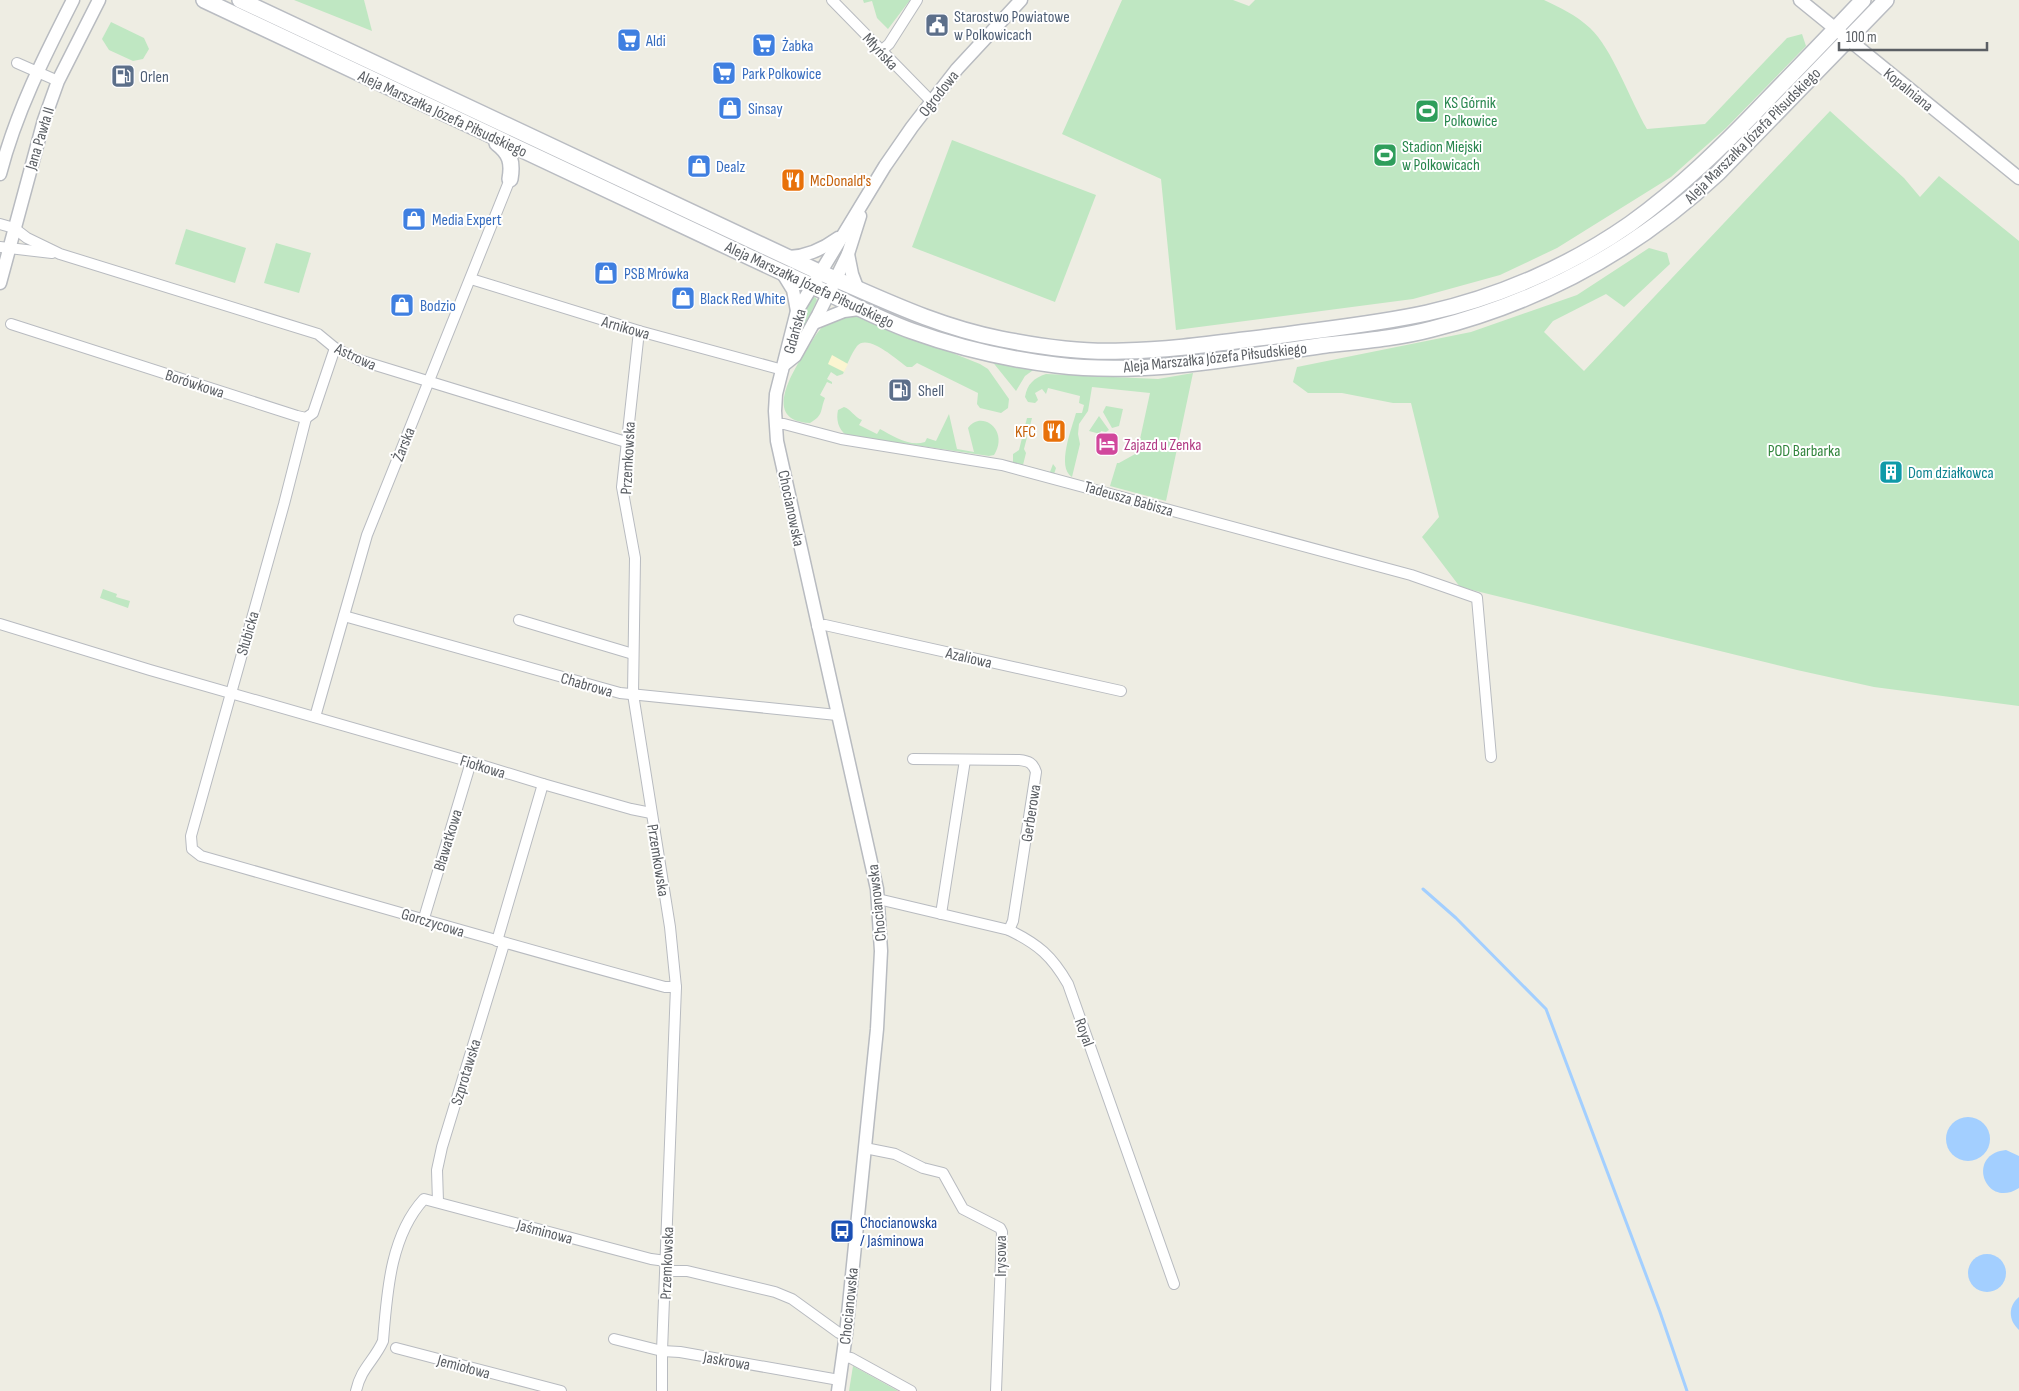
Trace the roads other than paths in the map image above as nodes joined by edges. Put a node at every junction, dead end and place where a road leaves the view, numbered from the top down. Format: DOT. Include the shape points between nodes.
graph roads {
  1 [pos="73,0"];
  2 [pos="99,0"];
  3 [pos="204,0"];
  4 [pos="240,0"];
  5 [pos="832,0"];
  6 [pos="917,0"];
  7 [pos="1021,0"];
  8 [pos="1800,0"];
  9 [pos="1863,0"];
  10 [pos="1886,0"];
  11 [pos="1835,29"];
  12 [pos="1848,39"];
  13 [pos="881,51"];
  14 [pos="18,63"];
  15 [pos="37,71"];
  16 [pos="58,81"];
  17 [pos="931,101"];
  18 [pos="484,132"];
  19 [pos="559,169"];
  20 [pos="0,174"];
  21 [pos="2019,178"];
  22 [pos="510,179"];
  23 [pos="868,195"];
  24 [pos="0,224"];
  25 [pos="14,228"];
  26 [pos="842,235"];
  27 [pos="4,248"];
  28 [pos="60,254"];
  29 [pos="848,254"];
  30 [pos="789,257"];
  31 [pos="782,272"];
  32 [pos="819,272"];
  33 [pos="836,279"];
  34 [pos="471,280"];
  35 [pos="0,283"];
  36 [pos="811,286"];
  37 [pos="858,290"];
  38 [pos="829,294"];
  39 [pos="859,308"];
  40 [pos="797,311"];
  41 [pos="814,323"];
  42 [pos="11,324"];
  43 [pos="639,331"];
  44 [pos="335,348"];
  45 [pos="784,367"];
  46 [pos="428,382"];
  47 [pos="306,418"];
  48 [pos="775,424"];
  49 [pos="626,442"];
  50 [pos="344,616"];
  51 [pos="518,620"];
  52 [pos="0,624"];
  53 [pos="817,626"];
  54 [pos="633,654"];
  55 [pos="1121,691"];
  56 [pos="230,692"];
  57 [pos="633,694"];
  58 [pos="837,715"];
  59 [pos="315,717"];
  60 [pos="1491,757"];
  61 [pos="913,759"];
  62 [pos="964,760"];
  63 [pos="471,762"];
  64 [pos="543,784"];
  65 [pos="651,812"];
  66 [pos="192,849"];
  67 [pos="878,899"];
  68 [pos="941,914"];
  69 [pos="424,918"];
  70 [pos="1009,930"];
  71 [pos="501,942"];
  72 [pos="676,986"];
  73 [pos="865,1148"];
  74 [pos="438,1202"];
  75 [pos="666,1266"];
  76 [pos="1174,1284"];
  77 [pos="846,1334"];
  78 [pos="614,1339"];
  79 [pos="396,1348"];
  80 [pos="662,1351"];
  81 [pos="843,1356"];
  82 [pos="838,1385"];
  83 [pos="356,1391"];
  84 [pos="561,1391"];
  85 [pos="662,1391"];
  86 [pos="911,1391"];
  87 [pos="996,1391"];
  1 -- 15 [label="street, Jana Pawła II"];
  2 -- 16 [label="street, Jana Pawła II"];
  3 -- 18 [label="main road, Aleja Marszałka Józefa Piłsudskiego"];
  4 -- 30 [label="main road, Aleja Marszałka Józefa Piłsudskiego"];
  5 -- 13 [label="street, Młyńska"];
  6 -- 13 [label="street"];
  7 -- 17 [label="street, Ogrodowa"];
  8 -- 11 [label="street, Kopalniana"];
  9 -- 11 [label="main road, Aleja Marszałka Józefa Piłsudskiego"];
  10 -- 12 [label="main road, Aleja Marszałka Józefa Piłsudskiego"];
  11 -- 12 [label="street, Kopalniana"];
  11 -- 37 [label="main road, Aleja Marszałka Józefa Piłsudskiego" via="1718,150 1678,188 1630,224 1537,276 1489,296 1428,313 1176,348 1093,351 965,331 908,312"];
  12 -- 21 [label="street, Kopalniana"];
  12 -- 39 [label="main road, Aleja Marszałka Józefa Piłsudskiego" via="1718,173 1642,236 1544,291 1497,310 1430,330 1177,365 1094,368 1037,362 974,350 911,330"];
  13 -- 17 [label="street, Młyńska"];
  14 -- 15 [label="street"];
  15 -- 16 [label="street"];
  15 -- 20 [label="street, Jana Pawła II" via="11,135"];
  16 -- 25 [label="street, Jana Pawła II" via="37,141"];
  17 -- 23 [label="street, Ogrodowa"];
  18 -- 19 [label="main road, Aleja Marszałka Józefa Piłsudskiego"];
  18 -- 22 [label="main road" via="508,154 512,164"];
  19 -- 22 [label="main road" via="530,165"];
  19 -- 31 [label="main road, Aleja Marszałka Józefa Piłsudskiego"];
  22 -- 34 [label="street, Żarska"];
  23 -- 26 [label="street, Ogrodowa"];
  23 -- 29 [label="street, Ogrodowa"];
  24 -- 25 [label="street, Astrowa"];
  25 -- 27 [label="street, Jana Pawła II"];
  25 -- 28 [label="street, Astrowa"];
  26 -- 30 [label="street" via="822,249"];
  26 -- 32 [label="street, Ogrodowa"];
  27 -- 28 [label="street, Astrowa"];
  27 -- 35 [label="street, Jana Pawła II"];
  28 -- 44 [label="street, Astrowa" via="318,334"];
  29 -- 33 [label="street, Ogrodowa"];
  29 -- 37 [label="street"];
  30 -- 32 [label="main road, Aleja Marszałka Józefa Piłsudskiego"];
  31 -- 36 [label="main road, Aleja Marszałka Józefa Piłsudskiego"];
  31 -- 40 [label="street" via="793,290"];
  32 -- 33 [label="main road, Aleja Marszałka Józefa Piłsudskiego"];
  32 -- 36 [label="street, Gdańska"];
  33 -- 37 [label="main road, Aleja Marszałka Józefa Piłsudskiego"];
  33 -- 38 [label="street, Ogrodowa"];
  34 -- 43 [label="street, Arnikowa"];
  34 -- 46 [label="street, Żarska"];
  36 -- 38 [label="main road, Aleja Marszałka Józefa Piłsudskiego"];
  36 -- 40 [label="street, Gdańska"];
  38 -- 39 [label="main road, Aleja Marszałka Józefa Piłsudskiego"];
  38 -- 41 [label="street, Gdańska"];
  39 -- 41 [label="street"];
  40 -- 45 [label="street, Gdańska"];
  41 -- 45 [label="street, Gdańska"];
  42 -- 47 [label="street, Borówkowa"];
  43 -- 45 [label="street, Arnikowa"];
  43 -- 49 [label="street, Przemkowska"];
  44 -- 46 [label="street, Astrowa" via="359,360"];
  44 -- 47 [label="street" via="313,413"];
  45 -- 48 [label="street, Gdańska" via="776,394"];
  46 -- 49 [label="street, Astrowa"];
  46 -- 50 [label="street, Żarska" via="367,535"];
  47 -- 56 [label="street, Słubicka"];
  48 -- 53 [label="street, Chocianowska"];
  48 -- 60 [label="street, Tadeusza Babisza" via="841,439 1030,471 1411,575 1477,598"];
  49 -- 54 [label="street, Przemkowska" via="622,487 635,558"];
  50 -- 57 [label="street, Chabrowa"];
  50 -- 59 [label="street, Żarska"];
  51 -- 54 [label="street"];
  52 -- 56 [label="street, Fiołkowa"];
  53 -- 55 [label="street, Azaliowa" via="825,625"];
  53 -- 58 [label="street, Chocianowska"];
  54 -- 57 [label="street, Przemkowska"];
  56 -- 59 [label="street, Fiołkowa"];
  56 -- 66 [label="street, Słubicka" via="191,836"];
  57 -- 58 [label="street, Chabrowa"];
  57 -- 65 [label="street, Przemkowska"];
  58 -- 67 [label="street, Chocianowska" via="872,859"];
  59 -- 63 [label="street, Fiołkowa"];
  61 -- 62 [label="street, Gerberowa"];
  62 -- 68 [label="street"];
  62 -- 70 [label="street, Gerberowa" via="1028,761 1036,772"];
  63 -- 64 [label="street, Fiołkowa"];
  63 -- 69 [label="street, Bławatkowa"];
  64 -- 65 [label="street, Fiołkowa" via="631,810"];
  64 -- 71 [label="street, Szprotawska"];
  65 -- 72 [label="street, Przemkowska"];
  66 -- 69 [label="street, Gorczycowa" via="201,856"];
  67 -- 68 [label="street, Royal"];
  67 -- 73 [label="street, Chocianowska" via="881,986"];
  68 -- 70 [label="street, Royal"];
  69 -- 71 [label="street, Gorczycowa"];
  70 -- 76 [label="street, Royal" via="1042,949 1068,984"];
  71 -- 72 [label="street, Gorczycowa" via="665,987"];
  71 -- 74 [label="street, Szprotawska" via="442,1147 437,1170"];
  72 -- 75 [label="street, Przemkowska"];
  73 -- 77 [label="street, Chocianowska"];
  73 -- 87 [label="street, Irysowa" via="895,1154 923,1168 943,1173 963,1209 1000,1228"];
  74 -- 75 [label="street, Jaśminowa" via="651,1259"];
  74 -- 83 [label="street, Jaśminowa" via="424,1198 400,1235 383,1341 362,1372"];
  75 -- 77 [label="street, Jaśminowa" via="775,1292 792,1299 839,1334"];
  75 -- 80 [label="street, Przemkowska"];
  77 -- 81 [label="street, Chocianowska"];
  78 -- 80 [label="street, Jaskrowa"];
  79 -- 84 [label="street, Jemiołowa"];
  80 -- 82 [label="street, Jaskrowa"];
  80 -- 85 [label="street, Przemkowska"];
  81 -- 82 [label="street, Chocianowska"];
  81 -- 86 [label="street"];
}
